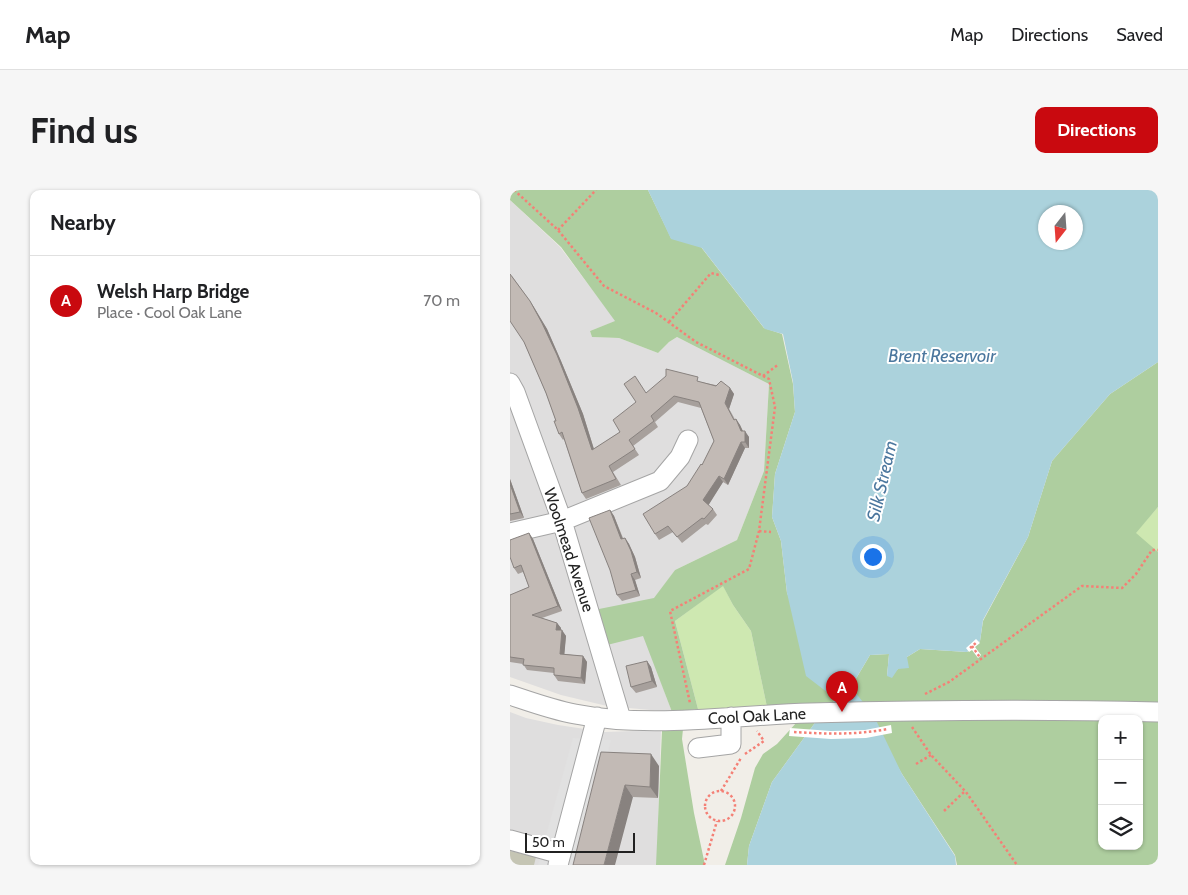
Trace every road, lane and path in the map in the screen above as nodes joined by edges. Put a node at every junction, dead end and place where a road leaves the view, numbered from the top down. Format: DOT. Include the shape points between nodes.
graph roads {
  1 [pos="514,190"];
  2 [pos="596,190"];
  3 [pos="558,230"];
  4 [pos="719,275"];
  5 [pos="668,322"];
  6 [pos="780,364"];
  7 [pos="763,376"];
  8 [pos="510,383"];
  9 [pos="688,440"];
  10 [pos="562,521"];
  11 [pos="759,531"];
  12 [pos="771,532"];
  13 [pos="510,533"];
  14 [pos="1158,550"];
  15 [pos="977,642"];
  16 [pos="982,659"];
  17 [pos="924,694"];
  18 [pos="510,695"];
  19 [pos="1158,712"];
  20 [pos="597,717"];
  21 [pos="731,717"];
  22 [pos="621,719"];
  23 [pos="694,720"];
  24 [pos="911,724"];
  25 [pos="891,728"];
  26 [pos="756,730"];
  27 [pos="790,731"];
  28 [pos="698,748"];
  29 [pos="931,755"];
  30 [pos="916,764"];
  31 [pos="721,791"];
  32 [pos="965,791"];
  33 [pos="944,811"];
  34 [pos="717,821"];
  35 [pos="510,840"];
  36 [pos="559,859"];
  37 [pos="704,865"];
  38 [pos="1017,865"];
  1 -- 3 [label="path"];
  2 -- 3 [label="path"];
  3 -- 5 [label="path" via="604,286"];
  4 -- 5 [label="path" via="711,273"];
  5 -- 7 [label="path" via="696,342"];
  6 -- 7 [label="path"];
  7 -- 11 [label="path" via="769,379 775,407"];
  8 -- 10 [label="street, Woolmead Avenue"];
  9 -- 10 [label="street" via="660,481"];
  10 -- 13 [label="street"];
  10 -- 22 [label="street, Woolmead Avenue"];
  11 -- 12 [label="path"];
  11 -- 23 [label="path" via="749,569 670,611"];
  14 -- 16 [label="path" via="1152,550 1122,588 1082,586"];
  15 -- 16 [label="path" via="971,647"];
  16 -- 17 [label="path" via="949,682"];
  18 -- 20 [label="street, Cool Oak Lane" via="555,710"];
  19 -- 21 [label="street, Cool Oak Lane" via="1047,709"];
  20 -- 22 [label="street, Cool Oak Lane"];
  20 -- 36 [label="street"];
  21 -- 23 [label="street, Cool Oak Lane"];
  21 -- 28 [label="street" via="731,744"];
  22 -- 23 [label="street, Cool Oak Lane"];
  24 -- 29 [label="path"];
  25 -- 27 [label="path" via="831,735"];
  26 -- 31 [label="path" via="764,741 744,755"];
  29 -- 30 [label="path"];
  29 -- 32 [label="path"];
  31 -- 34 [label="path" via="711,793 704,806 708,816"];
  31 -- 34 [label="path" via="733,798 735,808 731,817"];
  32 -- 33 [label="path"];
  32 -- 38 [label="path"];
  34 -- 37 [label="path"];
  35 -- 36 [label="street"];
}
